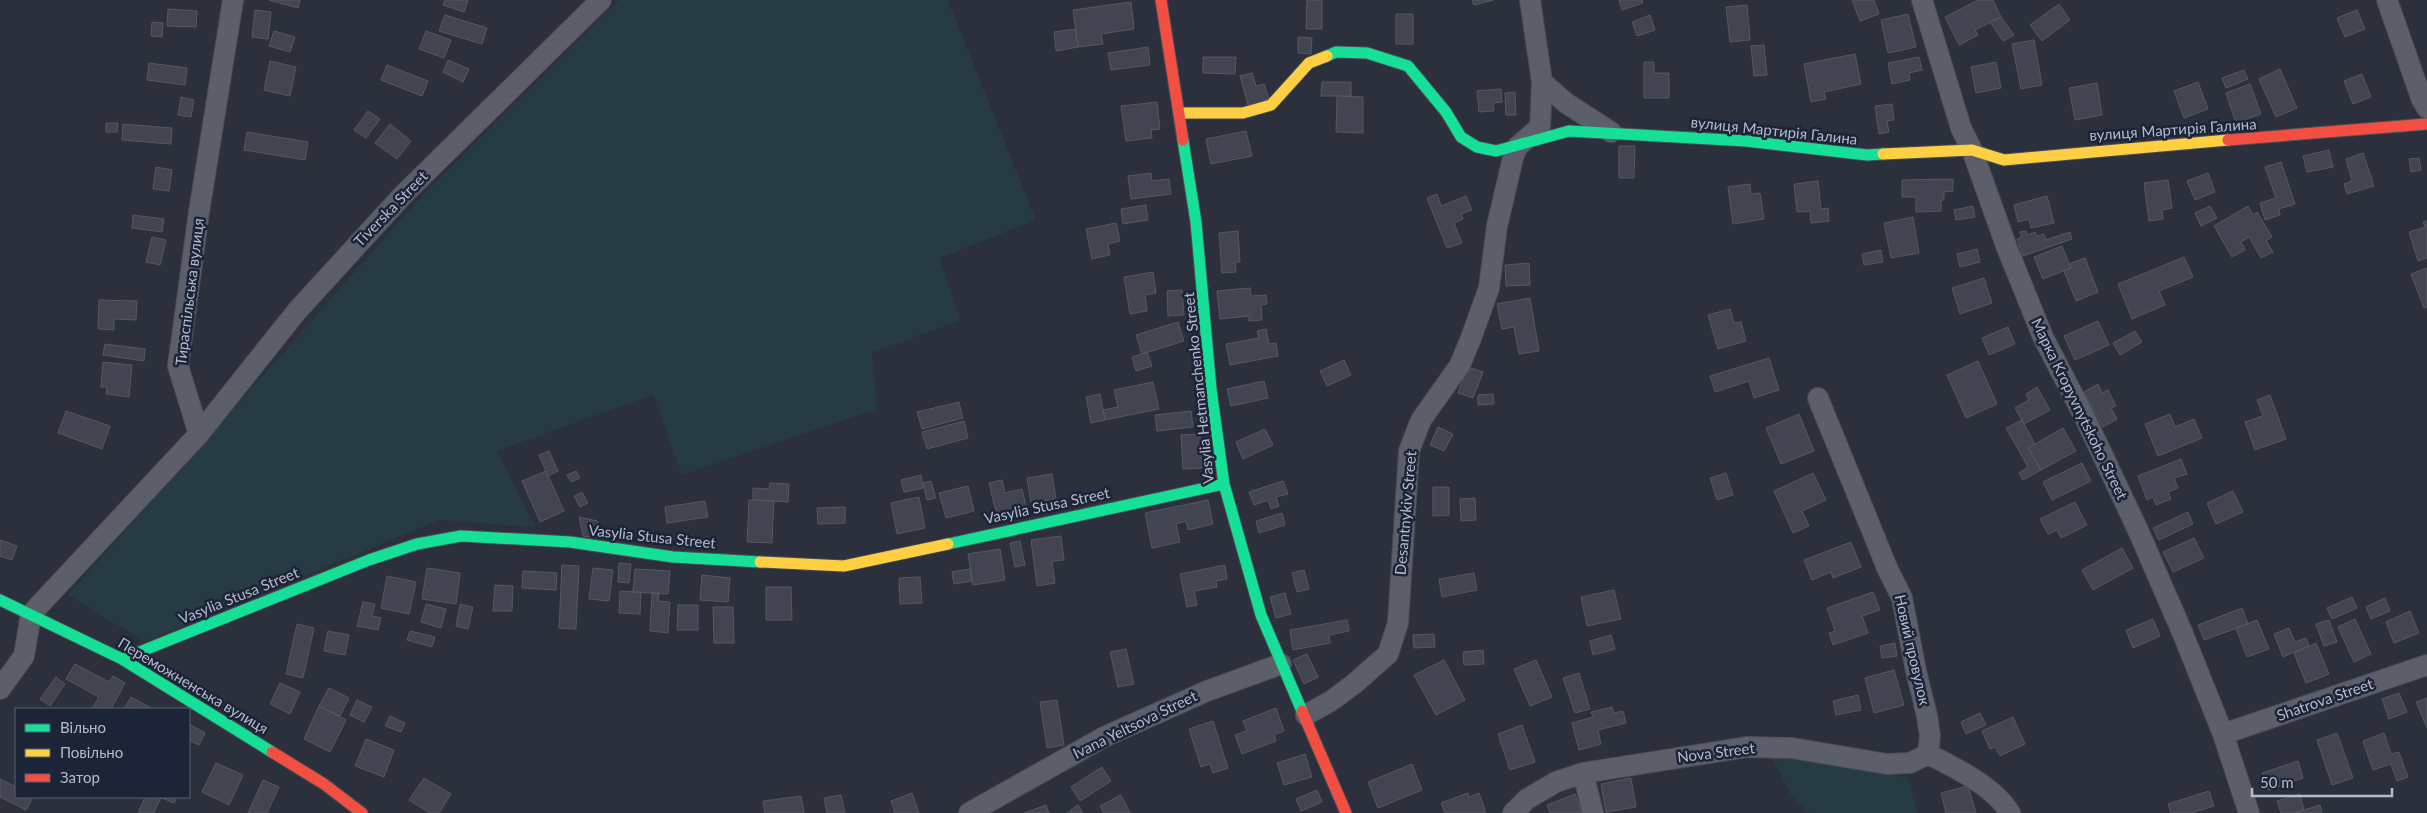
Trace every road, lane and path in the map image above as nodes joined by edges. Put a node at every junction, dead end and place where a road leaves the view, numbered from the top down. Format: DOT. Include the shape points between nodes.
graph roads {
  1 [pos="233,0"];
  2 [pos="601,0"];
  3 [pos="1162,0"];
  4 [pos="1530,0"];
  5 [pos="1922,0"];
  6 [pos="2387,0"];
  7 [pos="1542,82"];
  8 [pos="2427,108"];
  9 [pos="1180,113"];
  10 [pos="2427,124"];
  11 [pos="1611,132"];
  12 [pos="1517,147"];
  13 [pos="1972,150"];
  14 [pos="1818,398"];
  15 [pos="199,434"];
  16 [pos="1224,484"];
  17 [pos="0,600"];
  18 [pos="31,614"];
  19 [pos="122,659"];
  20 [pos="1281,664"];
  21 [pos="2427,665"];
  22 [pos="0,689"];
  23 [pos="1306,715"];
  24 [pos="2223,734"];
  25 [pos="1928,754"];
  26 [pos="1583,773"];
  27 [pos="362,813"];
  28 [pos="969,813"];
  29 [pos="1346,813"];
  30 [pos="1514,813"];
  31 [pos="1592,813"];
  32 [pos="2010,813"];
  33 [pos="2249,813"];
  1 -- 15 [label="street, Тираспільська вулиця" via="178,366"];
  2 -- 15 [label="street, Tiverska Street" via="402,196 297,311"];
  3 -- 9 [label="street, Vasylia Hetmanchenko Street"];
  4 -- 7 [label="street"];
  5 -- 13 [label="street, Марка Kropyvnytskoho Street" via="1961,128"];
  6 -- 8 [label="street"];
  7 -- 11 [label="street" via="1566,103"];
  7 -- 12 [label="street" via="1540,127"];
  9 -- 12 [label="street, вулиця Мартирія Галина" via="1243,113 1271,105 1309,63 1336,52 1367,53 1408,66 1446,112 1461,137 1477,147 1496,151"];
  9 -- 16 [label="street, Vasylia Hetmanchenko Street" via="1196,222 1211,389"];
  10 -- 13 [label="street, вулиця Мартирія Галина" via="2004,160"];
  11 -- 12 [label="street, вулиця Мартирія Галина" via="1569,131"];
  11 -- 13 [label="street, вулиця Мартирія Галина" via="1746,141 1867,155"];
  12 -- 23 [label="street, Desantnykiv Street" via="1504,192 1489,288 1472,338 1460,365 1422,420 1409,451 1398,623 1388,654 1354,684"];
  13 -- 24 [label="street, Марка Kropyvnytskoho Street" via="2043,337 2137,528"];
  14 -- 25 [label="street, Новий провулок" via="1902,598 1927,716"];
  15 -- 18 [label="street"];
  16 -- 19 [label="street, Vasylia Stusa Street" via="844,566 672,557 570,542 461,536 417,544 369,560"];
  16 -- 20 [label="street, Vasylia Hetmanchenko Street" via="1261,615"];
  17 -- 18 [label="street, Переможненська вулиця"];
  18 -- 19 [label="street, Переможненська вулиця"];
  18 -- 22 [label="street" via="24,656"];
  19 -- 27 [label="street, Переможненська вулиця" via="324,784"];
  20 -- 23 [label="street, Vasylia Hetmanchenko Street"];
  20 -- 28 [label="street, Ivana Yeltsova Street" via="1207,691 1104,737"];
  21 -- 24 [label="street, Shatrova Street"];
  23 -- 29 [label="street, Vasylia Hetmanchenko Street"];
  24 -- 33 [label="street, Марка Kropyvnytskoho Street"];
  25 -- 26 [label="street, Nova Street" via="1910,763 1887,764 1792,748 1747,747"];
  25 -- 32 [label="street" via="1961,770 1991,793"];
  26 -- 30 [label="street, Nova Street" via="1556,782 1527,799"];
  26 -- 31 [label="street"];
}
